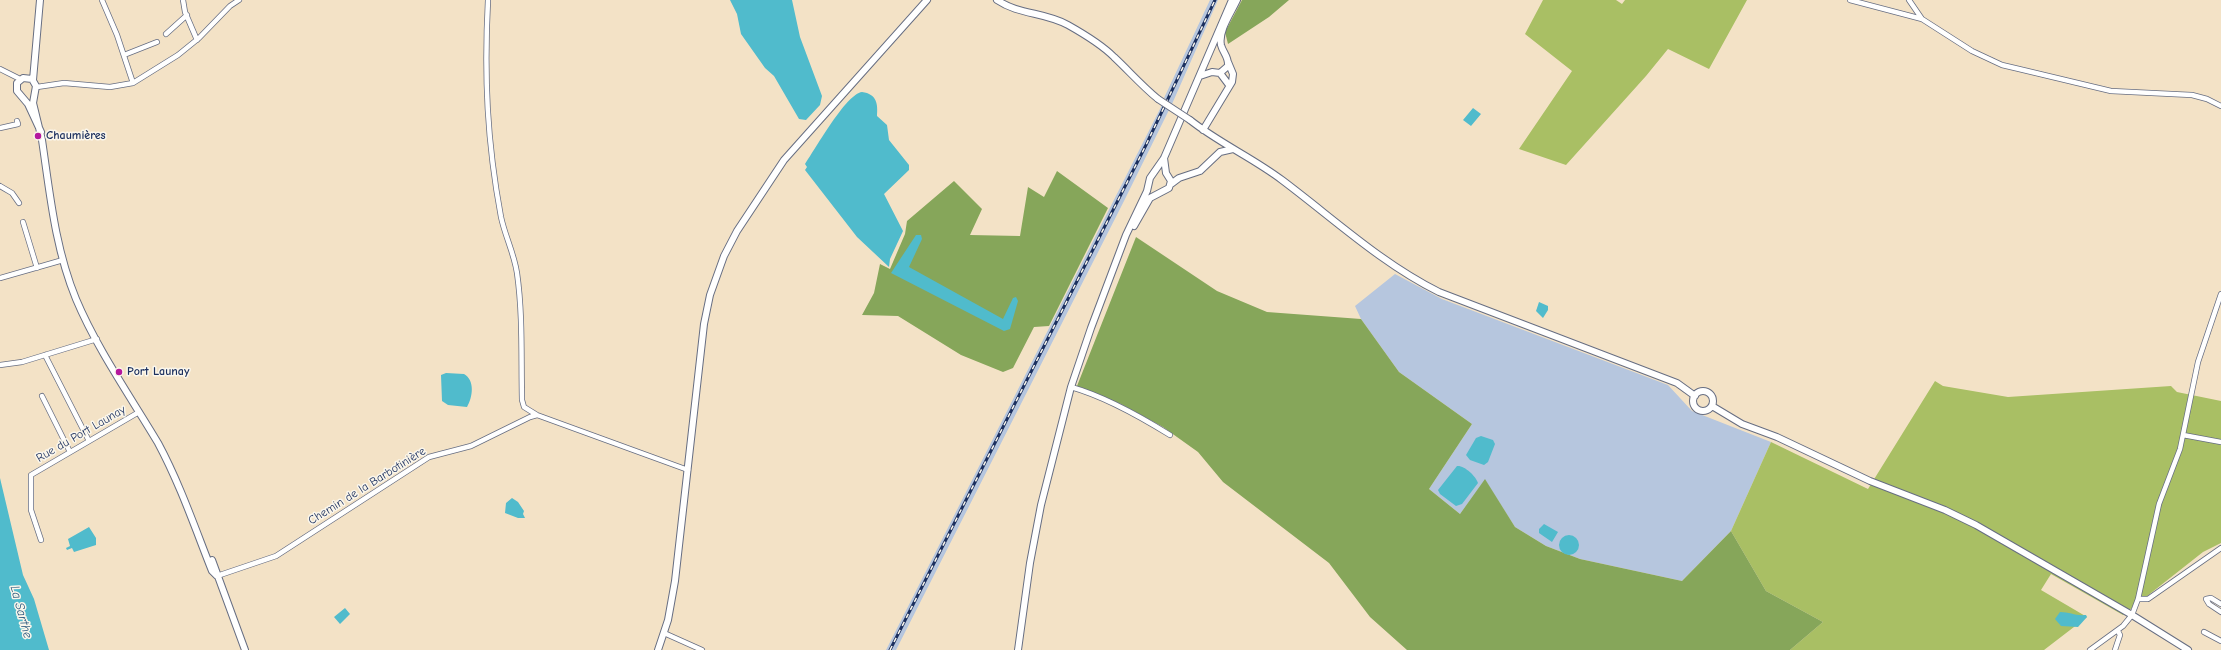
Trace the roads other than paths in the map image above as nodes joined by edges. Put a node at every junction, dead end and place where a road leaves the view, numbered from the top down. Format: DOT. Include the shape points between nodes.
graph roads {
  1 [pos="40,0"];
  2 [pos="102,0"];
  3 [pos="183,0"];
  4 [pos="239,0"];
  5 [pos="488,0"];
  6 [pos="923,0"];
  7 [pos="927,0"];
  8 [pos="997,0"];
  9 [pos="1232,0"];
  10 [pos="1237,0"];
  11 [pos="1850,0"];
  12 [pos="1909,0"];
  13 [pos="919,6"];
  14 [pos="187,15"];
  15 [pos="1922,18"];
  16 [pos="166,34"];
  17 [pos="197,40"];
  18 [pos="157,42"];
  19 [pos="1224,53"];
  20 [pos="1210,54"];
  21 [pos="124,55"];
  22 [pos="1206,60"];
  23 [pos="1228,62"];
  24 [pos="34,68"];
  25 [pos="0,69"];
  26 [pos="1212,72"];
  27 [pos="1220,73"];
  28 [pos="10,76"];
  29 [pos="1200,76"];
  30 [pos="24,79"];
  31 [pos="33,80"];
  32 [pos="132,83"];
  33 [pos="1229,85"];
  34 [pos="16,86"];
  35 [pos="37,87"];
  36 [pos="33,95"];
  37 [pos="22,98"];
  38 [pos="2221,106"];
  39 [pos="17,122"];
  40 [pos="0,128"];
  41 [pos="1203,130"];
  42 [pos="41,132"];
  43 [pos="1213,137"];
  44 [pos="1233,148"];
  45 [pos="1220,152"];
  46 [pos="1164,158"];
  47 [pos="1154,173"];
  48 [pos="1168,174"];
  49 [pos="1179,178"];
  50 [pos="1171,184"];
  51 [pos="1149,185"];
  52 [pos="0,186"];
  53 [pos="1160,193"];
  54 [pos="19,204"];
  55 [pos="23,222"];
  56 [pos="1120,252"];
  57 [pos="62,260"];
  58 [pos="37,268"];
  59 [pos="0,278"];
  60 [pos="2221,294"];
  61 [pos="97,339"];
  62 [pos="45,355"];
  63 [pos="0,365"];
  64 [pos="1071,387"];
  65 [pos="42,396"];
  66 [pos="1695,396"];
  67 [pos="1712,406"];
  68 [pos="524,407"];
  69 [pos="139,412"];
  70 [pos="537,415"];
  71 [pos="521,421"];
  72 [pos="1170,435"];
  73 [pos="2183,435"];
  74 [pos="89,442"];
  75 [pos="2221,442"];
  76 [pos="70,452"];
  77 [pos="688,470"];
  78 [pos="42,540"];
  79 [pos="2221,548"];
  80 [pos="217,576"];
  81 [pos="2138,599"];
  82 [pos="2221,604"];
  83 [pos="2221,612"];
  84 [pos="2132,615"];
  85 [pos="2118,631"];
  86 [pos="2204,632"];
  87 [pos="664,633"];
  88 [pos="2221,641"];
  89 [pos="245,650"];
  90 [pos="658,650"];
  91 [pos="702,650"];
  92 [pos="1018,650"];
  93 [pos="2090,650"];
  94 [pos="2115,650"];
  95 [pos="2188,650"];
  1 -- 24 [label="street"];
  2 -- 21 [label="street"];
  3 -- 14 [label="street"];
  4 -- 17 [label="street"];
  5 -- 68 [label="street" via="488,131 502,219 517,272"];
  6 -- 13 [label="street"];
  7 -- 13 [label="street"];
  8 -- 41 [label="street, bridge" via="1014,10 1051,17 1071,26 1112,55 1158,99"];
  9 -- 20 [label="street"];
  10 -- 19 [label="street" via="1221,34 1220,42"];
  11 -- 15 [label="street"];
  12 -- 15 [label="street"];
  13 -- 77 [label="street" via="784,160 737,231 724,256 713,283 706,313"];
  14 -- 16 [label="street"];
  14 -- 17 [label="street"];
  15 -- 38 [label="street" via="1972,51 2002,65 2097,89 2192,95"];
  17 -- 32 [label="street" via="166,64"];
  18 -- 21 [label="street"];
  19 -- 20 [label="street" via="1217,51"];
  19 -- 23 [label="street"];
  20 -- 22 [label="street"];
  21 -- 32 [label="street"];
  22 -- 26 [label="street" via="1207,67"];
  22 -- 29 [label="street"];
  23 -- 27 [label="street" via="1226,69"];
  23 -- 33 [label="street" via="1233,74"];
  24 -- 30 [label="street"];
  24 -- 31 [label="street"];
  25 -- 28 [label="street"];
  26 -- 27 [label="street"];
  26 -- 29 [label="street"];
  27 -- 33 [label="street"];
  28 -- 30 [label="street"];
  28 -- 34 [label="street"];
  29 -- 46 [label="street" via="1174,130"];
  30 -- 31 [label="street"];
  30 -- 34 [label="street"];
  31 -- 35 [label="street"];
  32 -- 35 [label="street" via="110,87 64,83"];
  33 -- 41 [label="street"];
  34 -- 37 [label="street" via="17,93"];
  35 -- 36 [label="street"];
  36 -- 37 [label="street"];
  36 -- 42 [label="street"];
  37 -- 42 [label="street" via="28,104"];
  39 -- 40 [label="street" via="18,124"];
  41 -- 43 [label="street"];
  42 -- 57 [label="street"];
  43 -- 44 [label="street"];
  43 -- 45 [label="street"];
  44 -- 45 [label="street"];
  44 -- 66 [label="street" via="1282,180 1374,252 1422,284 1677,383"];
  45 -- 49 [label="street" via="1200,171"];
  46 -- 47 [label="street"];
  46 -- 48 [label="street"];
  47 -- 48 [label="street" via="1160,171"];
  47 -- 51 [label="street"];
  48 -- 49 [label="street"];
  48 -- 50 [label="street"];
  49 -- 50 [label="street"];
  50 -- 53 [label="street" via="1167,190"];
  51 -- 53 [label="street"];
  51 -- 56 [label="street"];
  52 -- 54 [label="street" via="12,193"];
  53 -- 56 [label="street" via="1147,202"];
  55 -- 58 [label="street"];
  56 -- 64 [label="street"];
  57 -- 58 [label="street"];
  57 -- 61 [label="street" via="76,299"];
  58 -- 59 [label="street"];
  60 -- 73 [label="street" via="2198,362"];
  61 -- 62 [label="street"];
  61 -- 69 [label="street"];
  62 -- 63 [label="street"];
  62 -- 74 [label="street"];
  64 -- 72 [label="street" via="1152,424"];
  64 -- 92 [label="street" via="1041,504"];
  65 -- 76 [label="street"];
  66 -- 67 [label="street" via="1700,392 1710,394"];
  66 -- 67 [label="street" via="1693,402 1697,410 1707,411"];
  67 -- 84 [label="street" via="1742,424 1784,440 1870,481 1976,524"];
  68 -- 70 [label="street"];
  68 -- 71 [label="street"];
  69 -- 74 [label="street, Rue du Port Launay"];
  69 -- 80 [label="street" via="169,465 202,543 217,570"];
  70 -- 71 [label="street, Chemin de la Barbotinière"];
  70 -- 77 [label="street"];
  71 -- 80 [label="street, Chemin de la Barbotinière" via="471,446 429,457 276,556"];
  73 -- 75 [label="street"];
  73 -- 81 [label="street" via="2159,504"];
  74 -- 76 [label="street, Rue du Port Launay"];
  76 -- 78 [label="street, Rue du Port Launay" via="33,472 30,478 31,510"];
  77 -- 87 [label="street" via="675,581"];
  79 -- 81 [label="street" via="2148,599"];
  80 -- 89 [label="street"];
  81 -- 84 [label="street"];
  82 -- 83 [label="street" via="2206,598 2209,604"];
  84 -- 85 [label="street"];
  84 -- 95 [label="street"];
  85 -- 93 [label="street"];
  85 -- 94 [label="street" via="2120,635"];
  86 -- 88 [label="street"];
  87 -- 90 [label="street"];
  87 -- 91 [label="street"];
}
